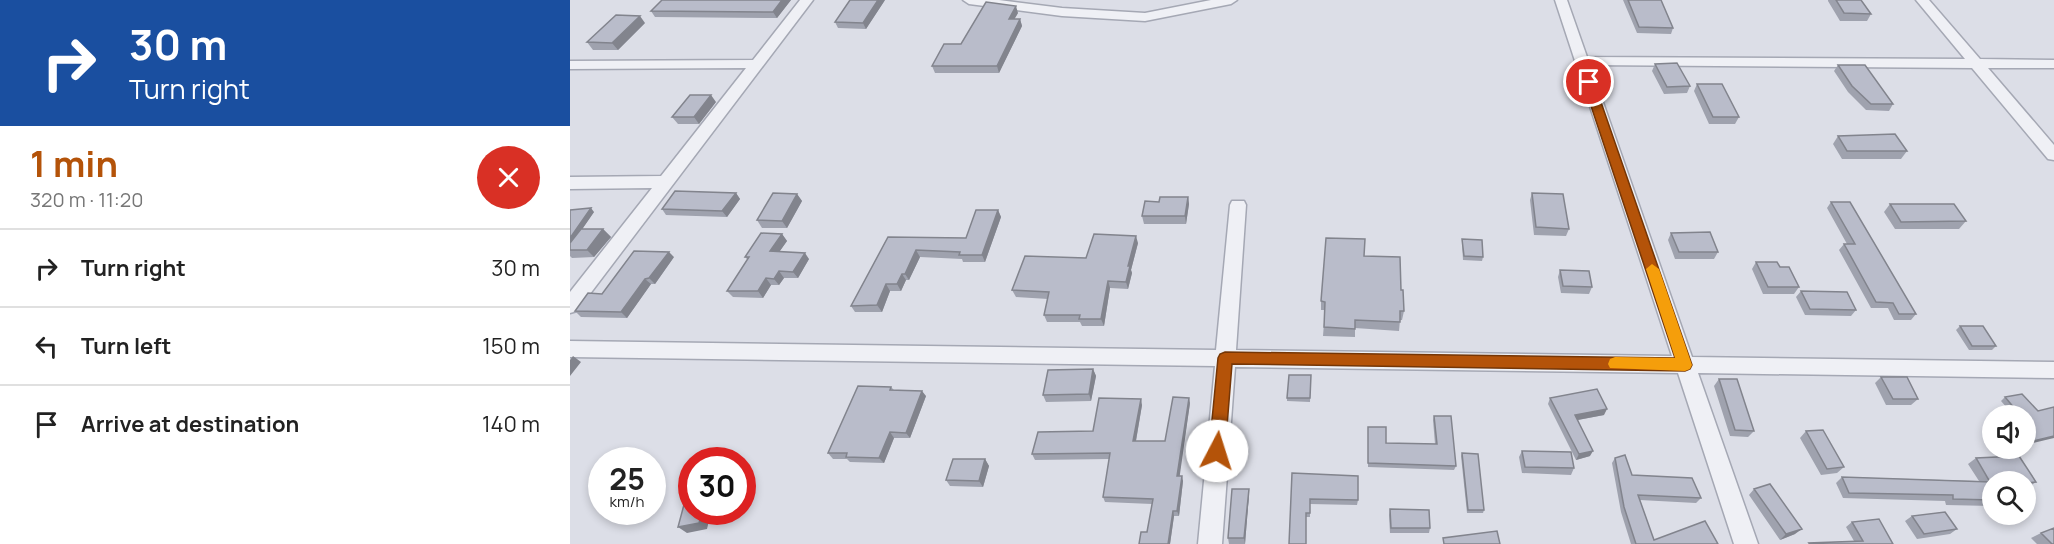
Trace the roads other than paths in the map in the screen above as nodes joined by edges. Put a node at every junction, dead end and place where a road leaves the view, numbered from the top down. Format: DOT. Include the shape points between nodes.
graph roads {
  1 [pos="807,0"];
  2 [pos="969,0"];
  3 [pos="1231,0"];
  4 [pos="1561,0"];
  5 [pos="1922,0"];
  6 [pos="1581,61"];
  7 [pos="570,64"];
  8 [pos="757,64"];
  9 [pos="1976,64"];
  10 [pos="2054,64"];
  11 [pos="2054,155"];
  12 [pos="666,182"];
  13 [pos="570,183"];
  14 [pos="1238,205"];
  15 [pos="570,306"];
  16 [pos="570,349"];
  17 [pos="1225,358"];
  18 [pos="1685,365"];
  19 [pos="2054,370"];
  20 [pos="1210,544"];
  21 [pos="1746,544"];
  1 -- 8 [label="street"];
  2 -- 3 [label="street" via="1062,12 1145,17"];
  4 -- 6 [label="street"];
  5 -- 9 [label="street"];
  6 -- 9 [label="street"];
  6 -- 18 [label="street"];
  7 -- 8 [label="street"];
  8 -- 12 [label="street"];
  9 -- 10 [label="street"];
  9 -- 11 [label="street"];
  12 -- 13 [label="street"];
  12 -- 15 [label="street"];
  14 -- 17 [label="street"];
  16 -- 17 [label="street"];
  17 -- 18 [label="street"];
  17 -- 20 [label="street"];
  18 -- 19 [label="street"];
  18 -- 21 [label="street"];
}
